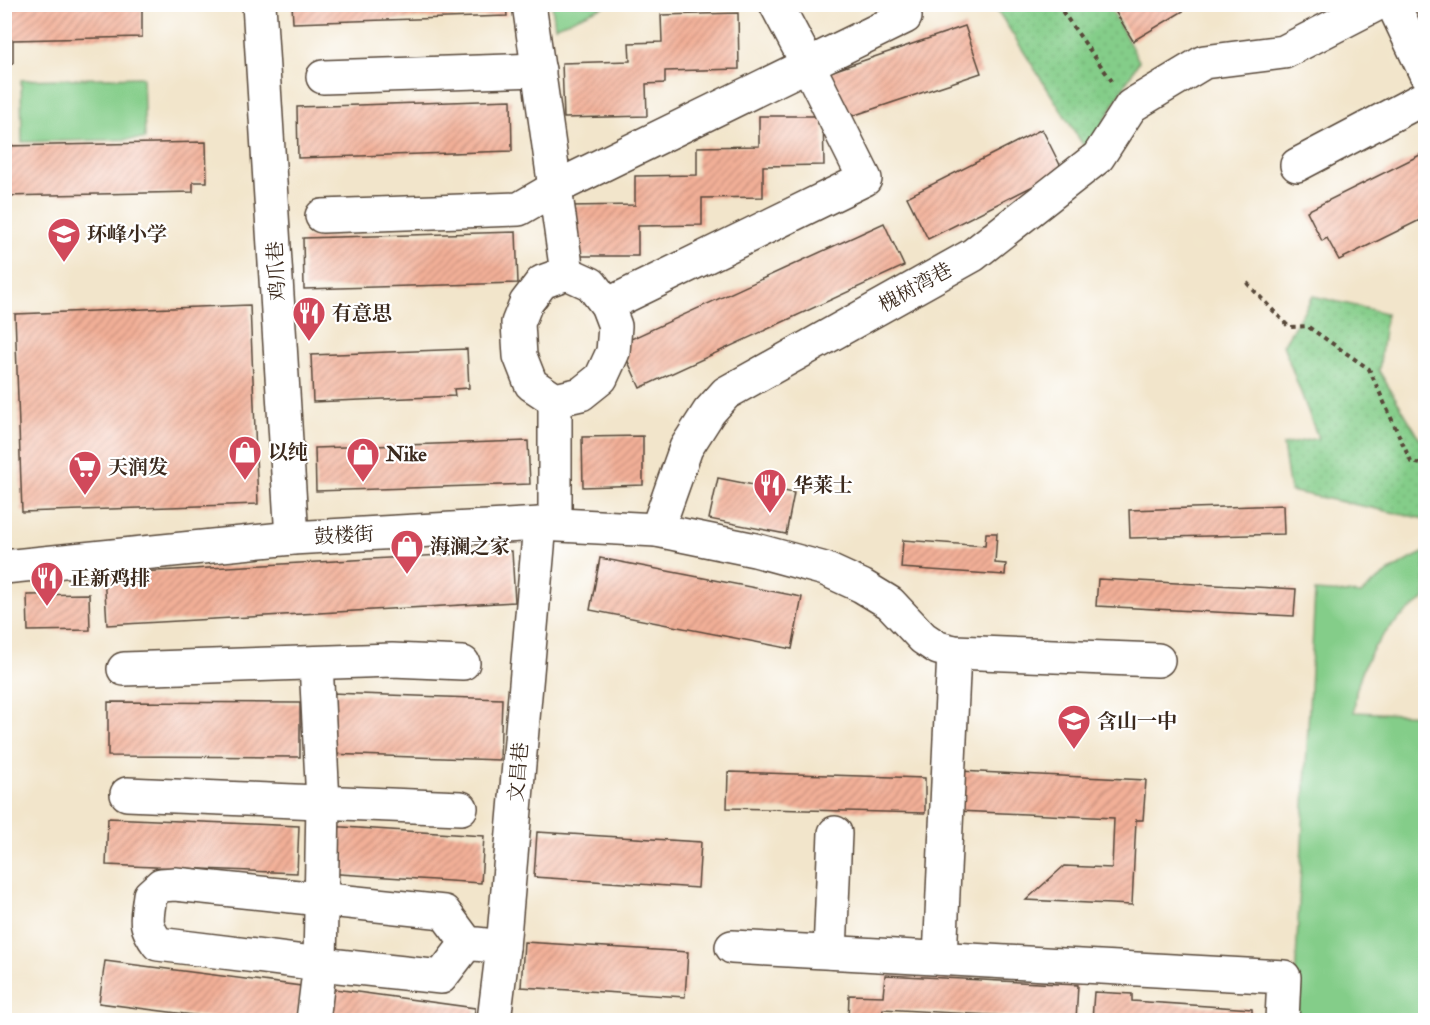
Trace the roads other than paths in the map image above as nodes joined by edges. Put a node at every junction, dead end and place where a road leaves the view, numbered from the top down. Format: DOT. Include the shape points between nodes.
graph roads {
  1 [pos="259,4"];
  2 [pos="529,4"];
  3 [pos="776,4"];
  4 [pos="1377,4"];
  5 [pos="1393,4"];
  6 [pos="905,18"];
  7 [pos="808,65"];
  8 [pos="538,70"];
  9 [pos="1425,74"];
  10 [pos="323,77"];
  11 [pos="1425,97"];
  12 [pos="1297,165"];
  13 [pos="555,188"];
  14 [pos="322,216"];
  15 [pos="567,273"];
  16 [pos="607,304"];
  17 [pos="555,399"];
  18 [pos="547,524"];
  19 [pos="657,530"];
  20 [pos="292,538"];
  21 [pos="4,567"];
  22 [pos="954,652"];
  23 [pos="1158,660"];
  24 [pos="316,663"];
  25 [pos="463,663"];
  26 [pos="124,669"];
  27 [pos="127,794"];
  28 [pos="323,802"];
  29 [pos="461,808"];
  30 [pos="835,833"];
  31 [pos="321,898"];
  32 [pos="467,943"];
  33 [pos="503,946"];
  34 [pos="732,946"];
  35 [pos="830,952"];
  36 [pos="940,958"];
  37 [pos="320,964"];
  38 [pos="313,1020"];
  39 [pos="494,1020"];
  40 [pos="1282,1020"];
  1 -- 20 [label="street, 鸡爪巷"];
  2 -- 8 [label="street"];
  3 -- 7 [label="street"];
  4 -- 19 [label="street, 槐树湾巷" via="1284,52 1204,62 1131,106 1098,157 973,255 726,393 686,448"];
  5 -- 9 [label="street"];
  6 -- 7 [label="street"];
  7 -- 13 [label="street"];
  7 -- 16 [label="street" via="866,178"];
  8 -- 10 [label="street"];
  8 -- 13 [label="street"];
  11 -- 12 [label="street"];
  13 -- 14 [label="street" via="519,209"];
  13 -- 15 [label="street"];
  15 -- 16 [label="street" via="591,284"];
  15 -- 17 [label="street" via="542,282 526,303 518,323 520,356 531,384"];
  16 -- 17 [label="street" via="615,326 613,352 601,378 581,394"];
  17 -- 18 [label="street, 文昌巷"];
  18 -- 19 [label="street, 鼓楼街"];
  18 -- 20 [label="street, 鼓楼街"];
  18 -- 33 [label="street, 文昌巷"];
  19 -- 22 [label="street, 鼓楼街" via="825,569 890,603 923,638"];
  20 -- 21 [label="street, 鼓楼街"];
  22 -- 23 [label="street"];
  22 -- 36 [label="street"];
  24 -- 25 [label="street"];
  24 -- 26 [label="street"];
  24 -- 28 [label="street"];
  27 -- 28 [label="street"];
  28 -- 29 [label="street"];
  28 -- 31 [label="street"];
  30 -- 35 [label="street"];
  31 -- 32 [label="street" via="444,912"];
  31 -- 37 [label="street"];
  31 -- 37 [label="street" via="161,885 150,895 147,920 149,932 158,944"];
  32 -- 33 [label="street"];
  32 -- 37 [label="street" via="441,977"];
  33 -- 39 [label="street, 文昌巷"];
  34 -- 35 [label="street"];
  35 -- 36 [label="street"];
  36 -- 40 [label="street" via="1284,977"];
  37 -- 38 [label="street"];
}
